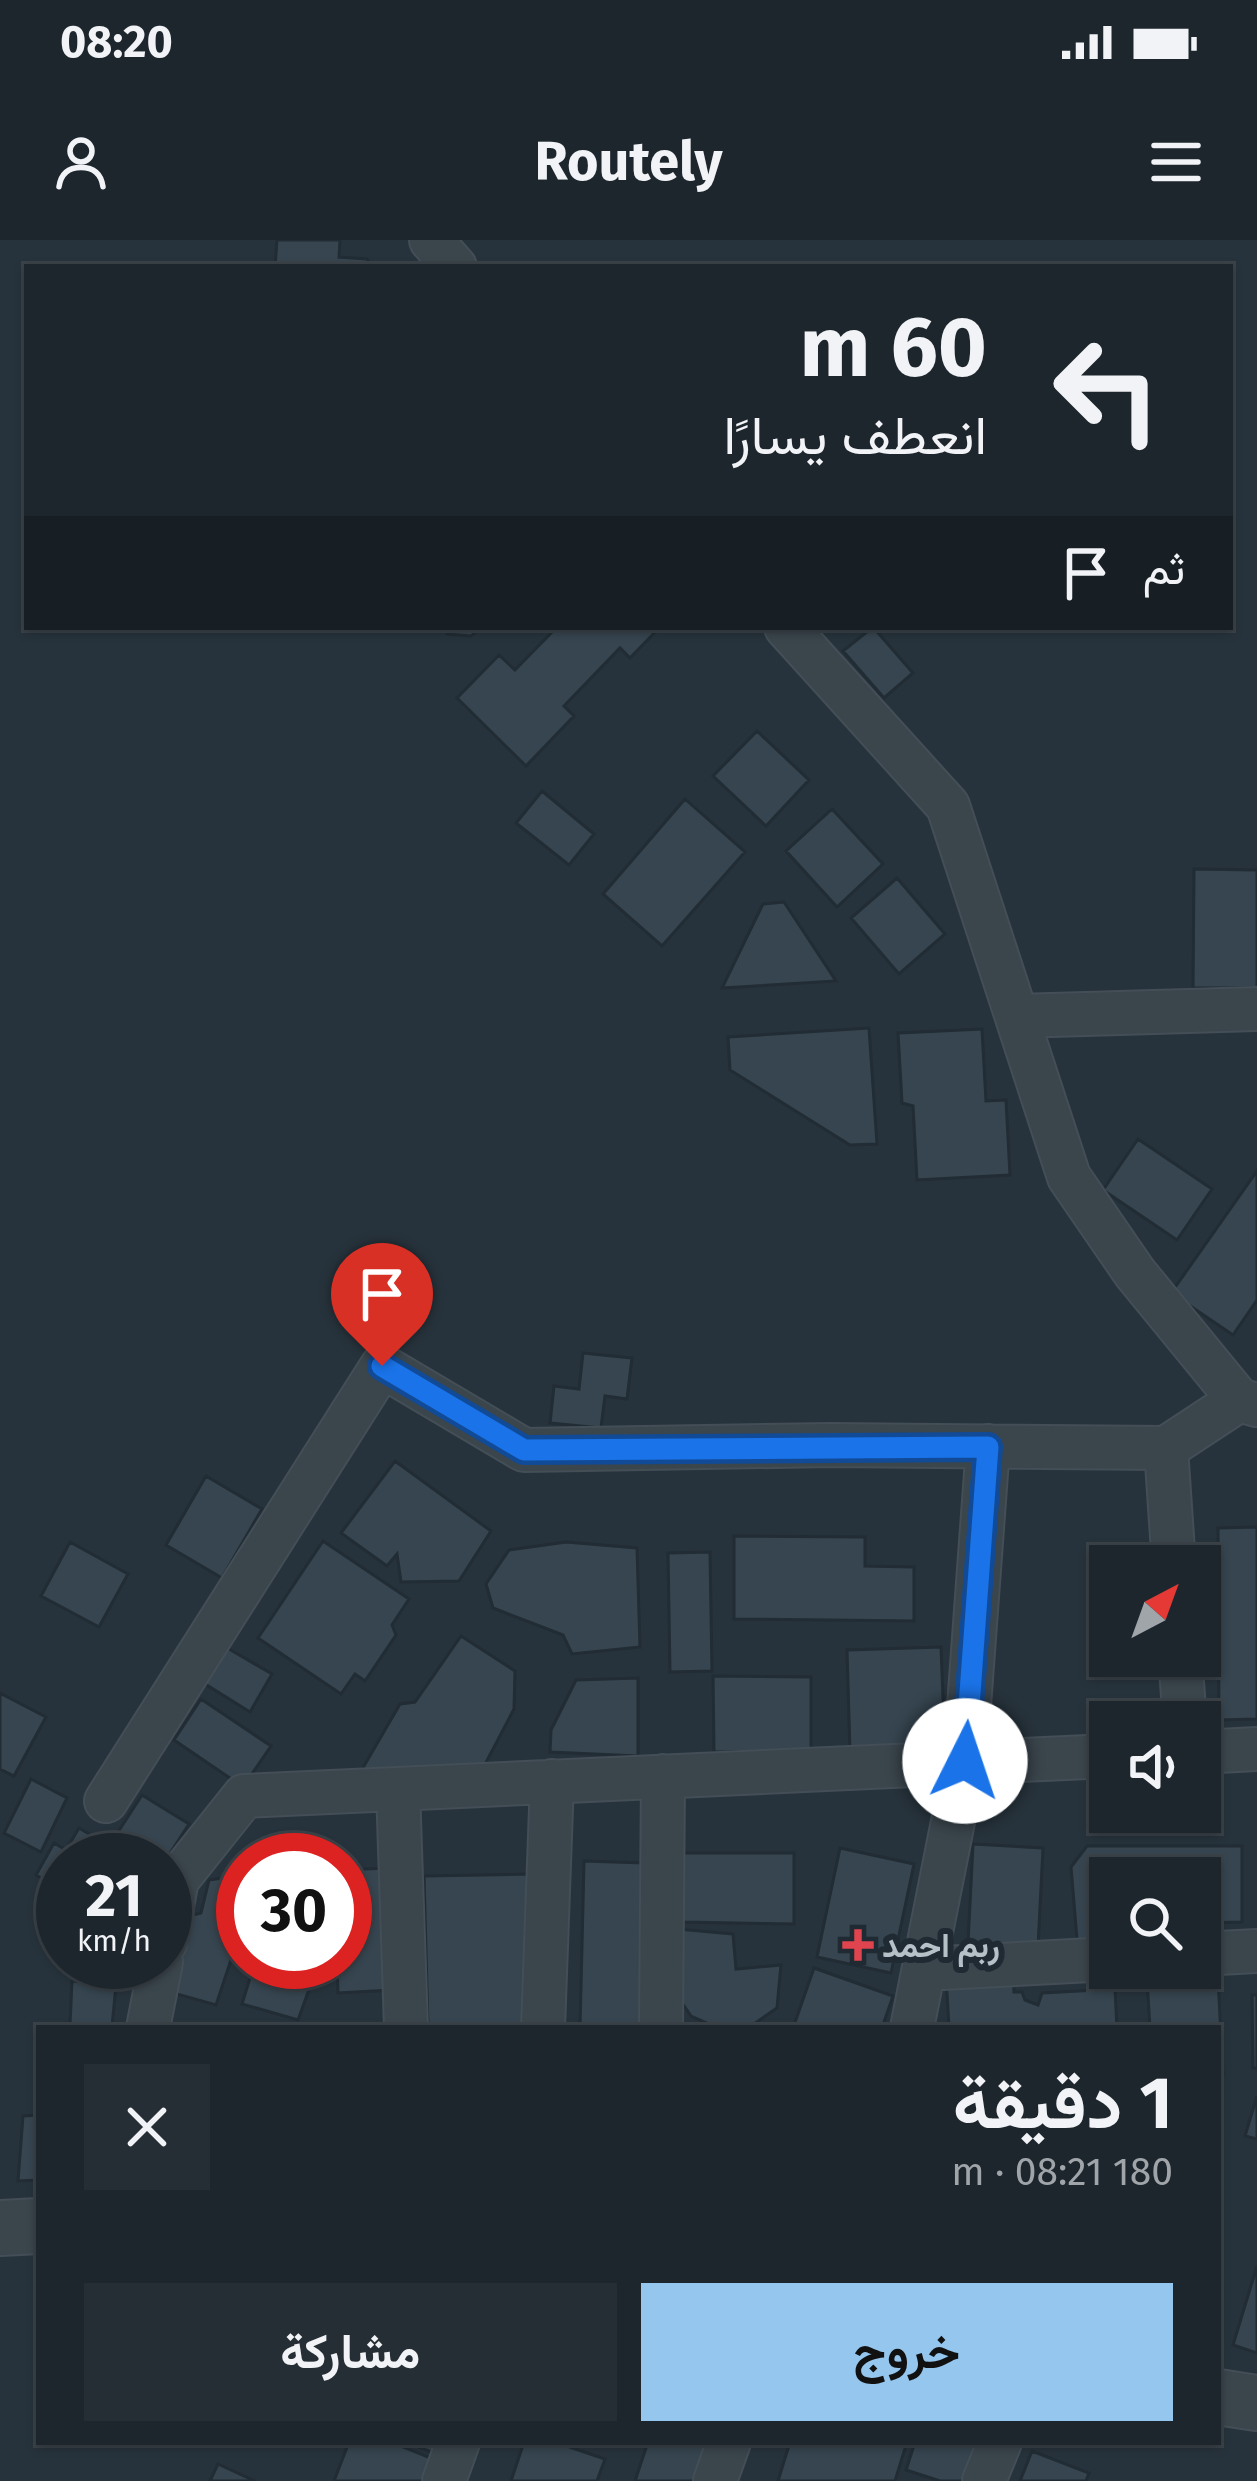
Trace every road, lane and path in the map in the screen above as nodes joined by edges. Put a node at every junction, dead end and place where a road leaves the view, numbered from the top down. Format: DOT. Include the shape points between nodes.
graph roads {
  1 [pos="430,240"];
  2 [pos="452,264"];
  3 [pos="789,630"];
  4 [pos="1257,1009"];
  5 [pos="1017,1016"];
  6 [pos="1248,1402"];
  7 [pos="988,1447"];
  8 [pos="1166,1448"];
  9 [pos="1173,1545"];
  10 [pos="1257,1749"];
  11 [pos="1221,1751"];
  12 [pos="1089,1757"];
  13 [pos="965,1761"];
  14 [pos="663,1776"];
  15 [pos="553,1781"];
  16 [pos="398,1789"];
  17 [pos="106,1801"];
  18 [pos="192,1862"];
  19 [pos="1257,1951"];
  20 [pos="1221,1953"];
  21 [pos="1089,1960"];
  22 [pos="924,1970"];
  23 [pos="156,1989"];
  24 [pos="149,2025"];
  25 [pos="406,2025"];
  26 [pos="544,2025"];
  27 [pos="661,2025"];
  28 [pos="913,2025"];
  29 [pos="36,2226"];
  30 [pos="0,2228"];
  31 [pos="1221,2397"];
  32 [pos="1257,2402"];
  33 [pos="457,2445"];
  34 [pos="728,2445"];
  35 [pos="999,2445"];
  36 [pos="444,2481"];
  37 [pos="716,2481"];
  38 [pos="984,2481"];
  1 -- 2 [label="street"];
  3 -- 5 [label="street" via="948,806"];
  4 -- 5 [label="street"];
  5 -- 6 [label="street" via="1069,1178 1135,1273"];
  6 -- 8 [label="street"];
  7 -- 8 [label="street"];
  7 -- 13 [label="street"];
  7 -- 17 [label="street" via="524,1450 382,1366"];
  8 -- 9 [label="street"];
  10 -- 11 [label="street"];
  12 -- 13 [label="street"];
  13 -- 14 [label="street"];
  13 -- 22 [label="street"];
  14 -- 15 [label="street"];
  14 -- 27 [label="street"];
  15 -- 16 [label="street"];
  15 -- 26 [label="street"];
  16 -- 18 [label="street" via="244,1796"];
  16 -- 25 [label="street"];
  19 -- 20 [label="street"];
  21 -- 22 [label="street"];
  22 -- 28 [label="street"];
  23 -- 24 [label="street"];
  29 -- 30 [label="street"];
  31 -- 32 [label="street"];
  33 -- 36 [label="street"];
  34 -- 37 [label="street"];
  35 -- 38 [label="street"];
}
